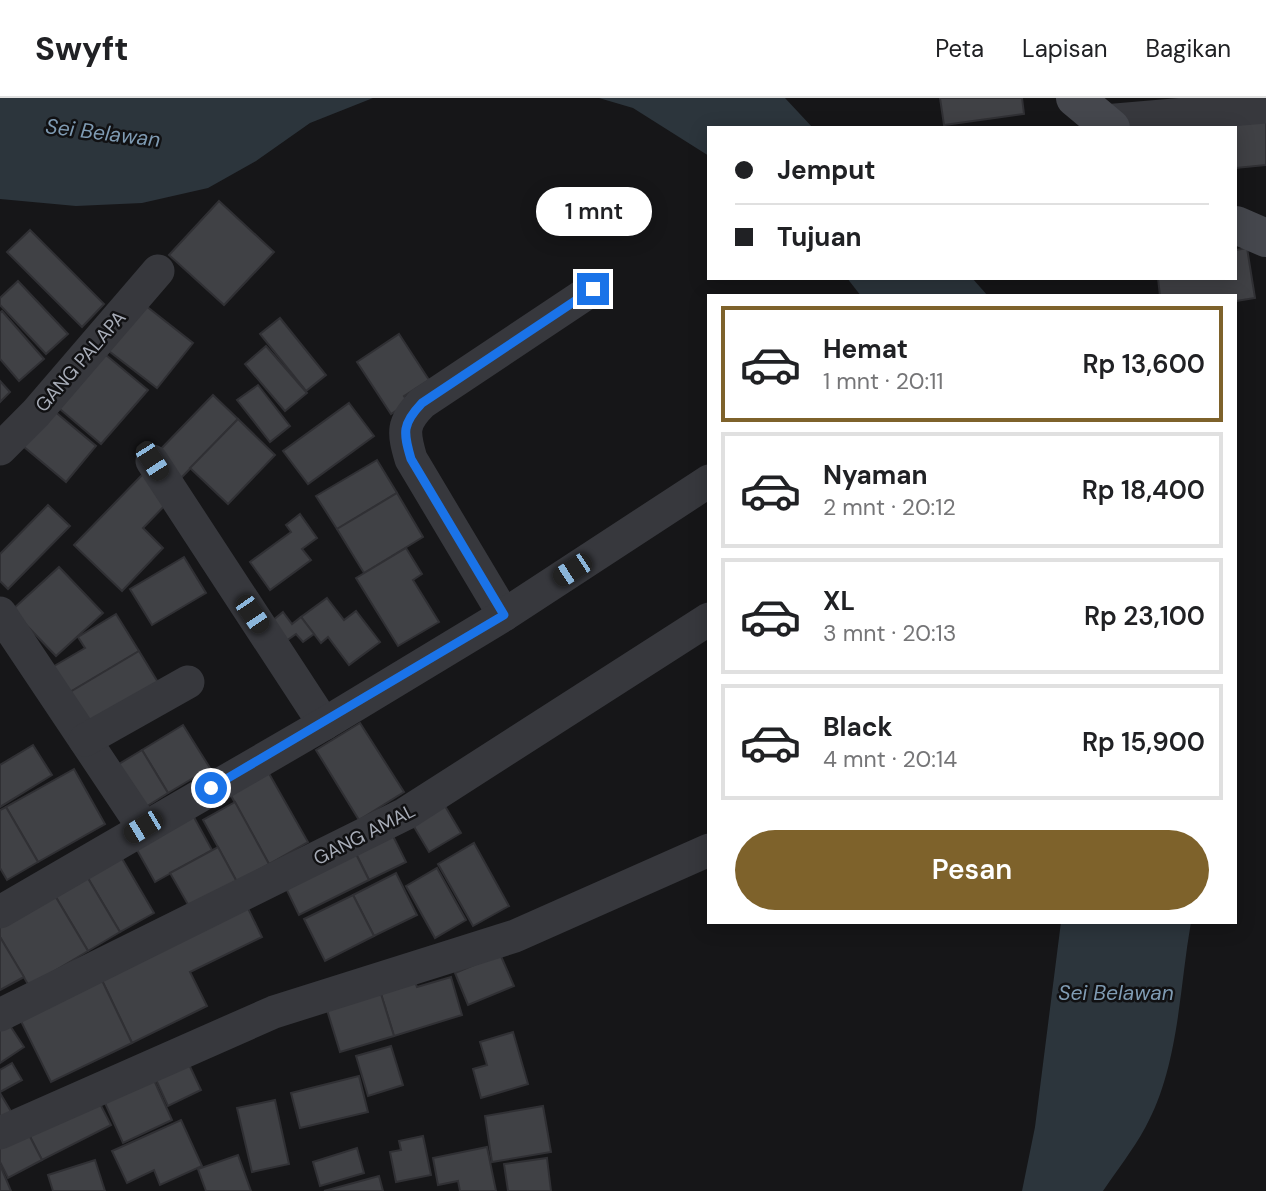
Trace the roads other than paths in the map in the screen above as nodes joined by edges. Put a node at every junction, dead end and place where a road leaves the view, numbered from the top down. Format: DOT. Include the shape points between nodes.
graph roads {
  1 [pos="1266,107"];
  2 [pos="1097,116"];
  3 [pos="1237,225"];
  4 [pos="1266,238"];
  5 [pos="158,271"];
  6 [pos="593,289"];
  7 [pos="0,449"];
  8 [pos="152,461"];
  9 [pos="707,482"];
  10 [pos="0,613"];
  11 [pos="504,615"];
  12 [pos="707,620"];
  13 [pos="188,682"];
  14 [pos="324,724"];
  15 [pos="85,740"];
  16 [pos="143,827"];
  17 [pos="707,851"];
  18 [pos="0,912"];
  19 [pos="0,1015"];
  20 [pos="0,1133"];
  1 -- 2 [label="street"];
  3 -- 4 [label="street"];
  5 -- 7 [label="street, GANG PALAPA"];
  6 -- 11 [label="street" via="422,403 407,418 405,439 411,459"];
  8 -- 14 [label="street"];
  9 -- 11 [label="street"];
  10 -- 15 [label="street"];
  11 -- 14 [label="street"];
  12 -- 19 [label="street, GANG AMAL" via="405,814"];
  13 -- 15 [label="street"];
  14 -- 16 [label="street"];
  15 -- 16 [label="street"];
  16 -- 18 [label="street"];
  17 -- 20 [label="street" via="515,936 274,1012"];
}
